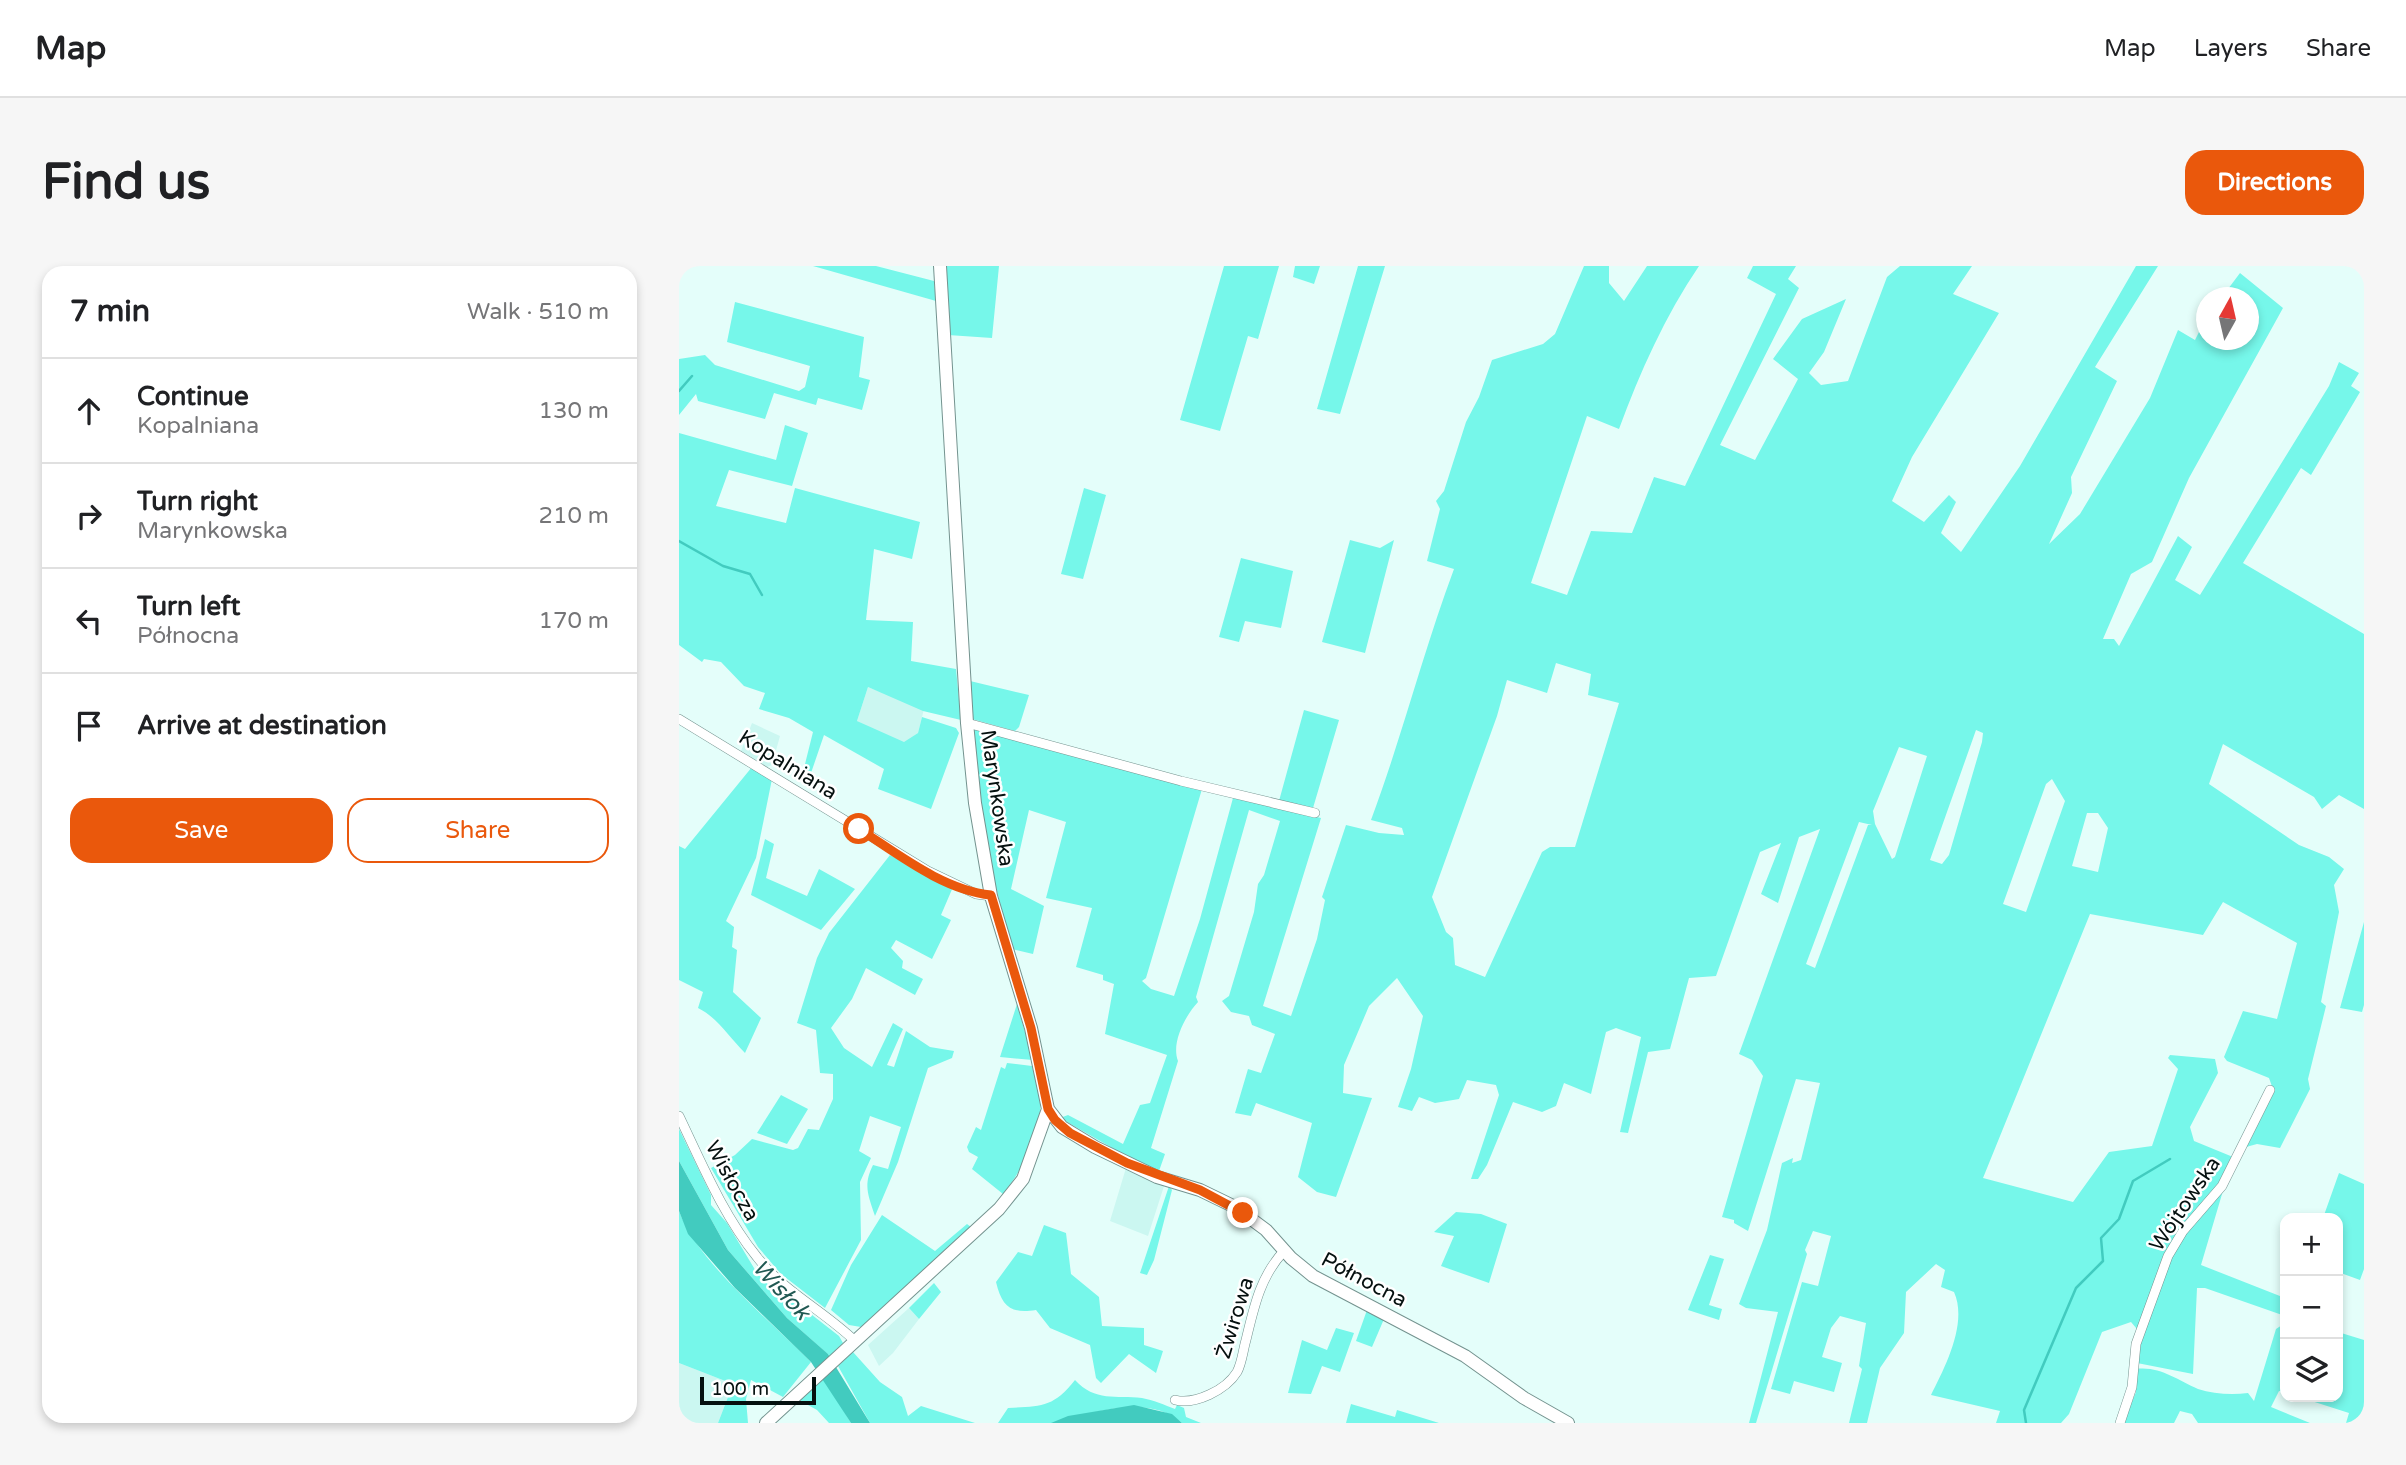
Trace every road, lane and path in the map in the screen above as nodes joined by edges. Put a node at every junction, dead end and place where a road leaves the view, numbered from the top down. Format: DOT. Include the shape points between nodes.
graph roads {
  1 [pos="940,266"];
  2 [pos="679,719"];
  3 [pos="967,723"];
  4 [pos="1315,813"];
  5 [pos="991,895"];
  6 [pos="2270,1090"];
  7 [pos="1048,1109"];
  8 [pos="679,1116"];
  9 [pos="1070,1133"];
  10 [pos="1040,1140"];
  11 [pos="1284,1251"];
  12 [pos="850,1345"];
  13 [pos="1175,1399"];
  14 [pos="766,1423"];
  15 [pos="1568,1423"];
  16 [pos="2120,1423"];
  1 -- 3 [label="street, Marynkowska"];
  2 -- 5 [label="street, Kopalniana" via="928,872 976,894"];
  3 -- 4 [label="street"];
  3 -- 5 [label="street, Marynkowska"];
  5 -- 7 [label="street, Marynkowska" via="1031,1028"];
  6 -- 16 [label="street, Wójtowska" via="2222,1186 2168,1256 2136,1344 2132,1387"];
  7 -- 9 [label="street, Północna"];
  7 -- 10 [label="street, Marynkowska"];
  8 -- 12 [label="street, Wisłocza" via="728,1214 757,1258"];
  9 -- 10 [label="street"];
  9 -- 11 [label="street, Północna" via="1127,1163 1235,1207 1266,1230"];
  10 -- 12 [label="street, Marynkowska" via="1023,1179 999,1209"];
  11 -- 13 [label="street, Żwirowa" via="1260,1286 1236,1373 1209,1395 1186,1402"];
  11 -- 15 [label="street, Północna" via="1313,1276 1465,1356"];
  12 -- 14 [label="street, Marynkowska"];
}
